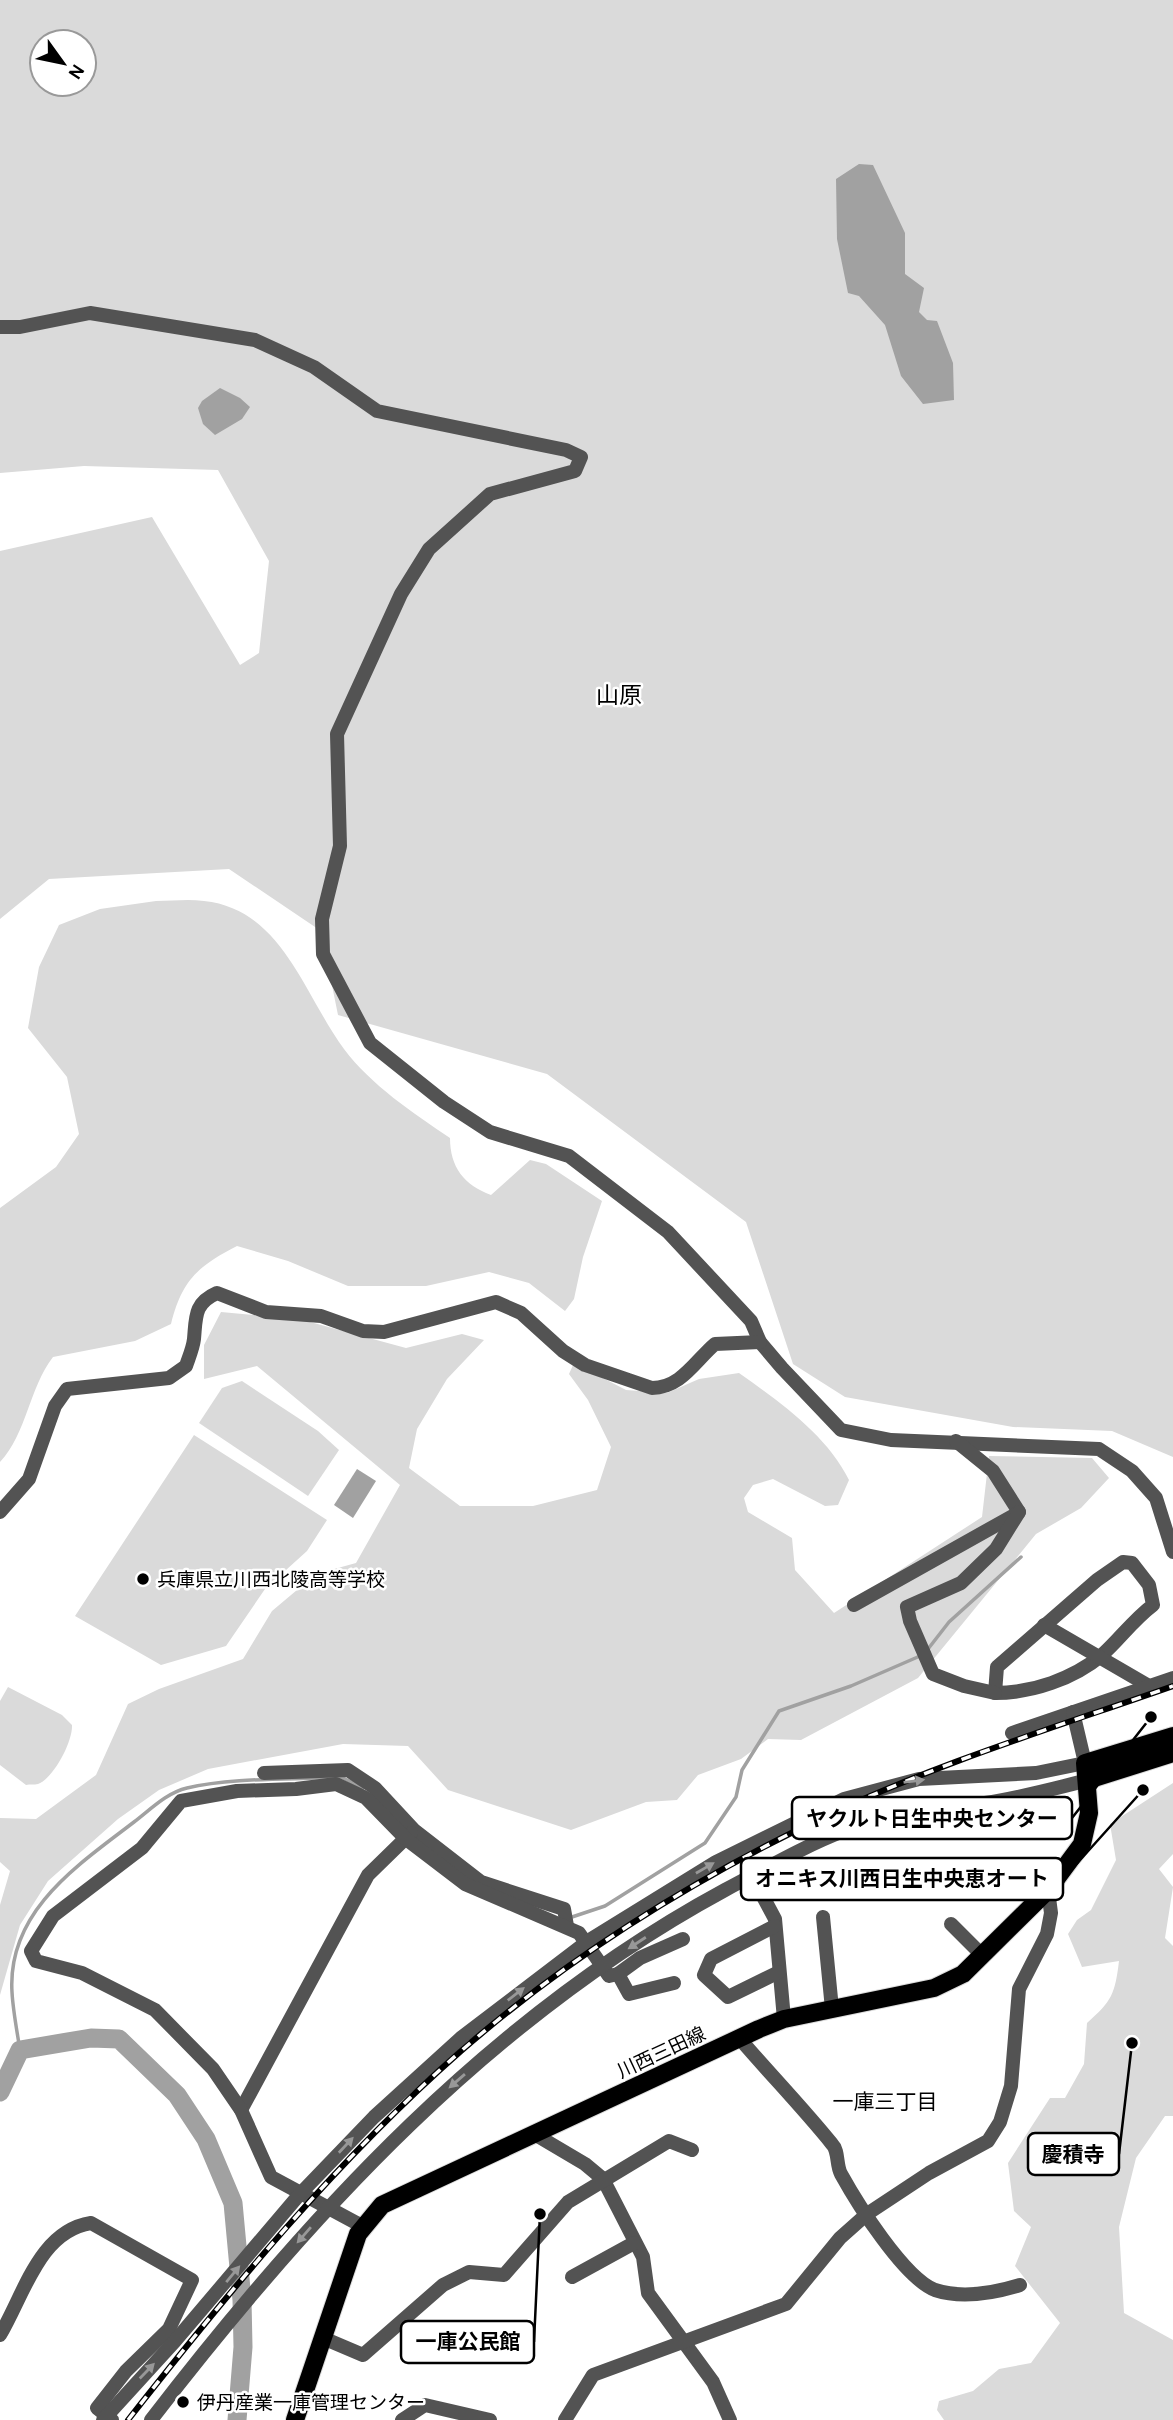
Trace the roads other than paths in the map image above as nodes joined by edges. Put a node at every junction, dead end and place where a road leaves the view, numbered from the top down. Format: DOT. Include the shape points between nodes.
graph roads {
  1 [pos="0,327"];
  2 [pos="760,1342"];
  3 [pos="956,1441"];
  4 [pos="0,1512"];
  5 [pos="1019,1512"];
  6 [pos="1173,1552"];
  7 [pos="853,1605"];
  8 [pos="1044,1625"];
  9 [pos="1100,1657"];
  10 [pos="1173,1678"];
  11 [pos="1149,1686"];
  12 [pos="995,1693"];
  13 [pos="1073,1712"];
  14 [pos="1012,1733"];
  15 [pos="1173,1736"];
  16 [pos="1173,1753"];
  17 [pos="1086,1772"];
  18 [pos="264,1773"];
  19 [pos="984,1777"];
  20 [pos="983,1804"];
  21 [pos="410,1835"];
  22 [pos="752,1875"];
  23 [pos="1048,1890"];
  24 [pos="823,1917"];
  25 [pos="951,1924"];
  26 [pos="775,1926"];
  27 [pos="683,1938"];
  28 [pos="588,1941"];
  29 [pos="982,1955"];
  30 [pos="602,1967"];
  31 [pos="779,1972"];
  32 [pos="618,1974"];
  33 [pos="674,1983"];
  34 [pos="832,2009"];
  35 [pos="784,2019"];
  36 [pos="740,2039"];
  37 [pos="241,2110"];
  38 [pos="536,2135"];
  39 [pos="692,2150"];
  40 [pos="603,2179"];
  41 [pos="299,2195"];
  42 [pos="327,2208"];
  43 [pos="867,2214"];
  44 [pos="362,2227"];
  45 [pos="634,2243"];
  46 [pos="572,2277"];
  47 [pos="1020,2285"];
  48 [pos="0,2335"];
  49 [pos="323,2338"];
  50 [pos="685,2341"];
  51 [pos="107,2419"];
  52 [pos="151,2420"];
  53 [pos="295,2420"];
  54 [pos="402,2420"];
  55 [pos="490,2420"];
  56 [pos="565,2420"];
  57 [pos="730,2420"];
  1 -- 2 [label="street" via="90,313 255,340 314,368 377,411 566,450 581,457 575,471 490,494 429,549 401,594 337,734 340,846 322,919 323,954 370,1043 490,1132 569,1156 595,1173 668,1232 751,1321"];
  2 -- 3 [label="street" via="841,1430 891,1440"];
  2 -- 4 [label="street" via="715,1344 679,1380 652,1388 584,1366 521,1313 496,1302 384,1332 363,1331 321,1316 266,1312 217,1293 205,1298 194,1315 194,1341 186,1366 169,1378 67,1389 55,1406 29,1479"];
  3 -- 5 [label="street" via="993,1471"];
  3 -- 6 [label="street" via="1099,1449 1132,1471 1156,1498"];
  5 -- 7 [label="street"];
  5 -- 12 [label="street" via="996,1549 961,1583 907,1607 933,1674"];
  8 -- 9 [label="street"];
  8 -- 9 [label="street" via="1097,1580 1123,1562 1132,1563 1149,1585 1153,1605 1130,1622"];
  8 -- 12 [label="street" via="997,1667"];
  9 -- 11 [label="street"];
  9 -- 12 [label="street" via="1025,1693"];
  10 -- 11 [label="street"];
  11 -- 13 [label="street"];
  13 -- 14 [label="street"];
  13 -- 17 [label="street"];
  15 -- 17 [label="main road"];
  16 -- 17 [label="main road"];
  17 -- 19 [label="street"];
  17 -- 20 [label="street"];
  17 -- 23 [label="main road, 川西三田線" via="1089,1814 1082,1844"];
  18 -- 21 [label="street" via="348,1770 375,1788"];
  19 -- 20 [label="street" via="992,1790"];
  28 -- 19 [label="street, one-way" via="734,1852 844,1798 919,1779"];
  20 -- 22 [label="street" via="916,1813 850,1829"];
  21 -- 28 [label="street" via="465,1884 567,1927"];
  21 -- 37 [label="street" via="368,1875"];
  21 -- 37 [label="street" via="366,1798 336,1784 237,1791 181,1801 142,1848 53,1916 31,1951 36,1961 82,1973 155,2010 198,2051"];
  22 -- 26 [label="street"];
  22 -- 30 [label="street, one-way"];
  23 -- 29 [label="main road, 川西三田線"];
  23 -- 43 [label="street" via="1051,1913 1047,1934 1019,1989 1010,2086 1000,2122 988,2141"];
  24 -- 34 [label="street"];
  25 -- 29 [label="street"];
  26 -- 31 [label="street"];
  26 -- 31 [label="street" via="711,1958 704,1975 728,1997"];
  27 -- 32 [label="street"];
  28 -- 30 [label="street"];
  41 -- 28 [label="street, one-way" via="434,2061"];
  29 -- 34 [label="main road, 川西三田線" via="963,1974 934,1988"];
  30 -- 32 [label="street" via="609,1976"];
  30 -- 42 [label="street, one-way" via="509,2036 437,2098"];
  31 -- 35 [label="street"];
  32 -- 33 [label="street" via="629,1994"];
  34 -- 35 [label="main road, 川西三田線"];
  35 -- 36 [label="main road, 川西三田線"];
  36 -- 38 [label="main road, 川西三田線"];
  36 -- 43 [label="street" via="835,2146 839,2170"];
  37 -- 41 [label="street" via="271,2176"];
  38 -- 40 [label="street"];
  38 -- 44 [label="main road, 川西三田線" via="389,2201"];
  39 -- 40 [label="street" via="669,2141"];
  40 -- 45 [label="street"];
  40 -- 49 [label="street" via="568,2202 504,2275 469,2272 443,2285 363,2355"];
  41 -- 42 [label="street"];
  51 -- 41 [label="street, one-way"];
  42 -- 44 [label="street"];
  42 -- 52 [label="street, one-way"];
  43 -- 47 [label="street" via="887,2245 934,2289 965,2294"];
  43 -- 50 [label="street" via="840,2238 786,2304"];
  44 -- 49 [label="main road, 川西三田線"];
  45 -- 46 [label="street"];
  45 -- 50 [label="street" via="643,2257 648,2293"];
  48 -- 51 [label="street" via="47,2247 72,2226 91,2223 191,2280 169,2329 97,2408"];
  49 -- 53 [label="main road, 川西三田線"];
  50 -- 56 [label="street" via="593,2375"];
  50 -- 57 [label="street" via="713,2382"];
  54 -- 55 [label="street" via="425,2405"];
}
